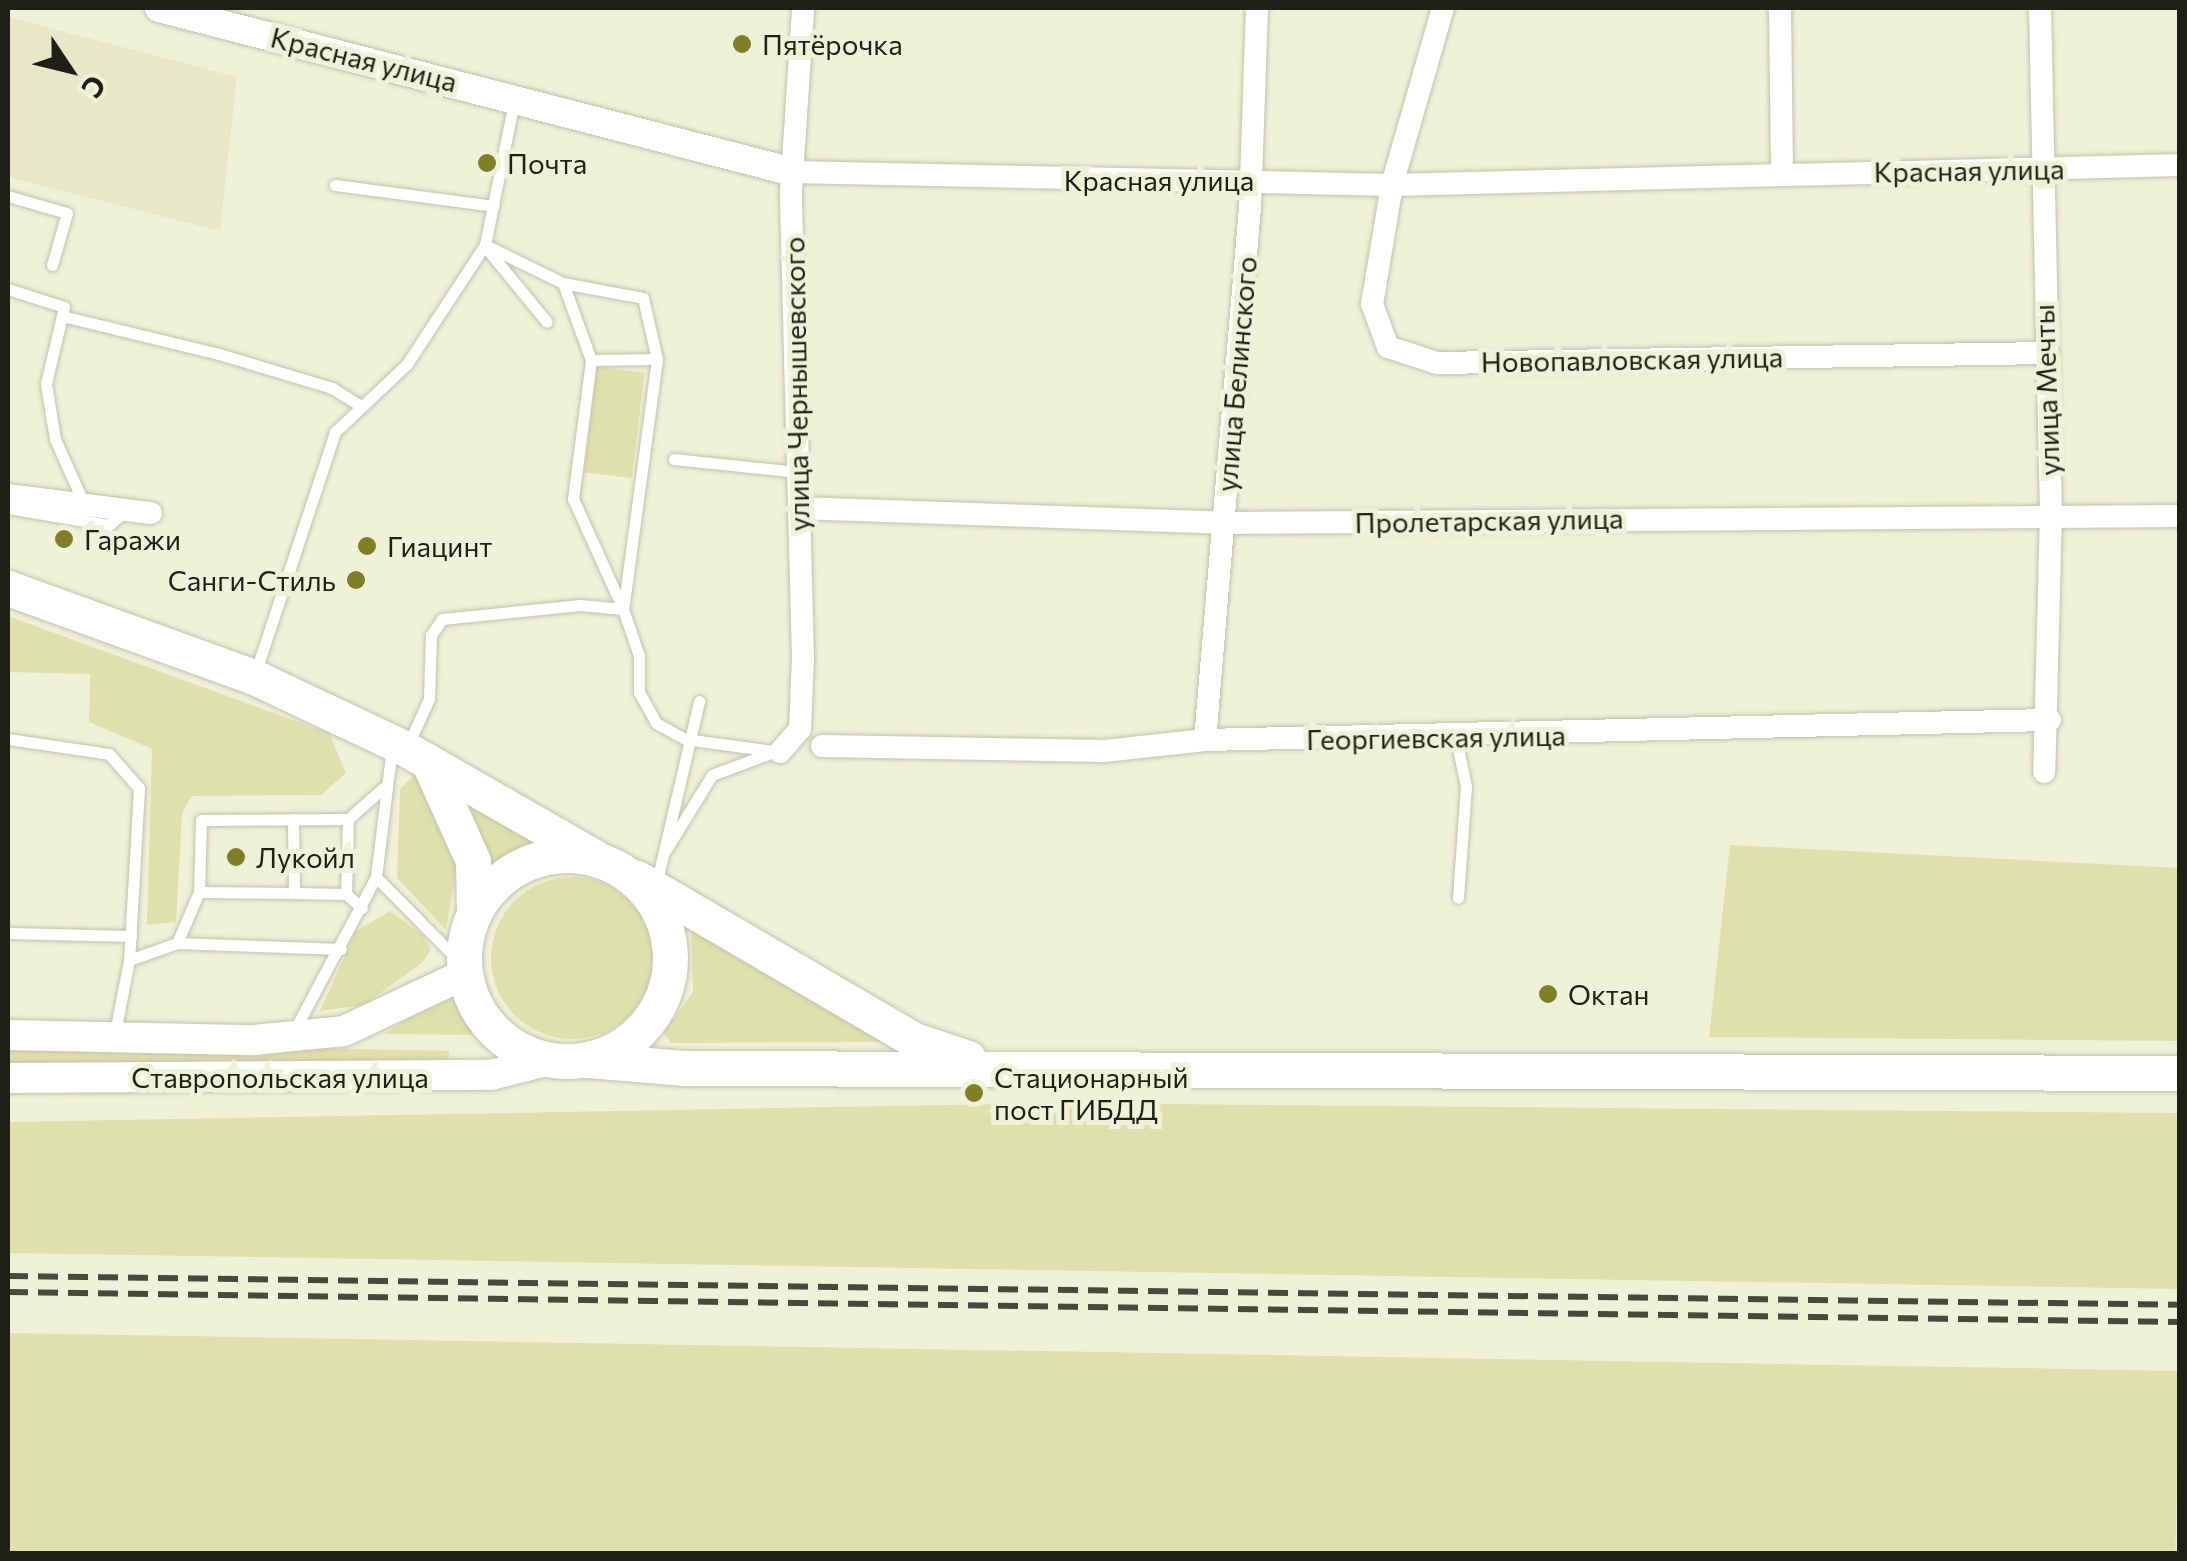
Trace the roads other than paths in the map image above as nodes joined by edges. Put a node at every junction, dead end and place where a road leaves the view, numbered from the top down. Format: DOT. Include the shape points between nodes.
graph roads {
  1 [pos="159,8"];
  2 [pos="803,8"];
  3 [pos="1257,8"];
  4 [pos="1443,8"];
  5 [pos="1780,8"];
  6 [pos="2040,8"];
  7 [pos="514,97"];
  8 [pos="2180,165"];
  9 [pos="2040,169"];
  10 [pos="793,172"];
  11 [pos="1782,174"];
  12 [pos="1250,181"];
  13 [pos="335,185"];
  14 [pos="1392,186"];
  15 [pos="8,196"];
  16 [pos="494,206"];
  17 [pos="485,245"];
  18 [pos="52,265"];
  19 [pos="563,283"];
  20 [pos="8,289"];
  21 [pos="62,316"];
  22 [pos="546,322"];
  23 [pos="2044,353"];
  24 [pos="658,359"];
  25 [pos="592,360"];
  26 [pos="359,405"];
  27 [pos="674,459"];
  28 [pos="798,472"];
  29 [pos="8,495"];
  30 [pos="84,504"];
  31 [pos="8,508"];
  32 [pos="800,508"];
  33 [pos="127,510"];
  34 [pos="151,513"];
  35 [pos="2051,514"];
  36 [pos="2180,516"];
  37 [pos="1224,523"];
  38 [pos="8,588"];
  39 [pos="623,609"];
  40 [pos="254,677"];
  41 [pos="699,701"];
  42 [pos="2050,720"];
  43 [pos="686,739"];
  44 [pos="1456,739"];
  45 [pos="8,740"];
  46 [pos="1205,740"];
  47 [pos="822,746"];
  48 [pos="409,751"];
  49 [pos="780,752"];
  50 [pos="2044,772"];
  51 [pos="383,788"];
  52 [pos="294,819"];
  53 [pos="348,819"];
  54 [pos="665,851"];
  55 [pos="627,873"];
  56 [pos="376,877"];
  57 [pos="199,892"];
  58 [pos="294,894"];
  59 [pos="346,894"];
  60 [pos="1458,898"];
  61 [pos="362,908"];
  62 [pos="474,914"];
  63 [pos="8,933"];
  64 [pos="131,936"];
  65 [pos="176,944"];
  66 [pos="341,949"];
  67 [pos="129,960"];
  68 [pos="465,970"];
  69 [pos="8,1036"];
  70 [pos="290,1036"];
  71 [pos="114,1038"];
  72 [pos="550,1060"];
  73 [pos="586,1060"];
  74 [pos="983,1063"];
  75 [pos="2180,1073"];
  76 [pos="8,1078"];
  1 -- 7 [label="street, Красная улица"];
  2 -- 10 [label="street, улица Чернышевского"];
  3 -- 12 [label="street, улица Белинского"];
  4 -- 14 [label="street"];
  5 -- 11 [label="street"];
  6 -- 9 [label="street, улица Мечты"];
  7 -- 10 [label="street, Красная улица"];
  7 -- 16 [label="lane"];
  8 -- 9 [label="street, Красная улица"];
  9 -- 11 [label="street, Красная улица"];
  9 -- 23 [label="street, улица Мечты"];
  10 -- 12 [label="street, Красная улица"];
  10 -- 28 [label="street, улица Чернышевского"];
  11 -- 14 [label="street, Красная улица"];
  12 -- 14 [label="street, Красная улица"];
  12 -- 37 [label="street, улица Белинского"];
  13 -- 16 [label="lane"];
  14 -- 23 [label="street, Новопавловская улица" via="1372,304 1388,347 1437,362"];
  15 -- 18 [label="lane" via="67,213"];
  16 -- 17 [label="lane"];
  17 -- 19 [label="lane"];
  17 -- 22 [label="lane"];
  17 -- 26 [label="lane" via="407,364"];
  19 -- 24 [label="lane" via="643,298"];
  19 -- 25 [label="lane"];
  20 -- 21 [label="lane" via="64,307"];
  21 -- 26 [label="lane" via="276,371"];
  21 -- 30 [label="lane" via="46,384 56,438"];
  23 -- 35 [label="street, улица Мечты"];
  24 -- 25 [label="lane"];
  24 -- 39 [label="lane"];
  25 -- 39 [label="lane" via="573,499"];
  26 -- 40 [label="lane" via="314,478"];
  27 -- 28 [label="lane"];
  28 -- 32 [label="street, улица Чернышевского"];
  29 -- 30 [label="street"];
  30 -- 33 [label="street"];
  31 -- 33 [label="lane" via="109,525"];
  32 -- 37 [label="street, Пролетарская улица"];
  32 -- 49 [label="street, улица Чернышевского" via="800,729"];
  33 -- 34 [label="street"];
  35 -- 36 [label="street, Пролетарская улица"];
  35 -- 37 [label="street, Пролетарская улица"];
  35 -- 42 [label="street, улица Мечты"];
  37 -- 46 [label="street, улица Белинского"];
  38 -- 40 [label="main road"];
  39 -- 43 [label="lane" via="639,692 656,723"];
  39 -- 48 [label="lane" via="442,619 431,634 429,699"];
  40 -- 48 [label="main road"];
  41 -- 43 [label="lane"];
  42 -- 44 [label="street, Георгиевская улица"];
  42 -- 50 [label="street, улица Мечты"];
  43 -- 49 [label="lane"];
  43 -- 54 [label="lane"];
  44 -- 46 [label="street, Георгиевская улица"];
  44 -- 60 [label="lane" via="1466,786"];
  45 -- 64 [label="lane" via="68,743 128,767 138,788"];
  46 -- 47 [label="street, Георгиевская улица" via="1104,751"];
  47 -- 49 [label="lane"];
  48 -- 51 [label="lane"];
  48 -- 55 [label="main road"];
  48 -- 62 [label="main road" via="473,861"];
  49 -- 54 [label="lane" via="730,761 712,775"];
  51 -- 53 [label="lane"];
  51 -- 56 [label="lane"];
  52 -- 53 [label="lane"];
  52 -- 57 [label="lane" via="201,820"];
  52 -- 58 [label="lane"];
  53 -- 59 [label="lane"];
  54 -- 55 [label="lane"];
  55 -- 62 [label="main road" via="570,855 514,870"];
  55 -- 73 [label="main road" via="660,913 670,966 644,1026"];
  55 -- 74 [label="main road" via="914,1040"];
  56 -- 61 [label="lane"];
  56 -- 68 [label="lane"];
  57 -- 58 [label="lane"];
  57 -- 65 [label="lane"];
  58 -- 59 [label="lane"];
  59 -- 61 [label="lane"];
  61 -- 66 [label="lane"];
  62 -- 68 [label="main road"];
  63 -- 64 [label="lane"];
  64 -- 67 [label="lane"];
  65 -- 66 [label="lane"];
  65 -- 67 [label="lane"];
  66 -- 70 [label="lane"];
  67 -- 71 [label="lane"];
  68 -- 70 [label="main road, Ставропольская улица" via="344,1030"];
  68 -- 72 [label="main road" via="485,1021"];
  69 -- 71 [label="main road, Ставропольская улица"];
  70 -- 71 [label="main road, Ставропольская улица"];
  72 -- 73 [label="main road"];
  72 -- 76 [label="main road, Ставропольская улица" via="491,1075"];
  73 -- 74 [label="main road" via="684,1068"];
  74 -- 75 [label="main road"];
}
